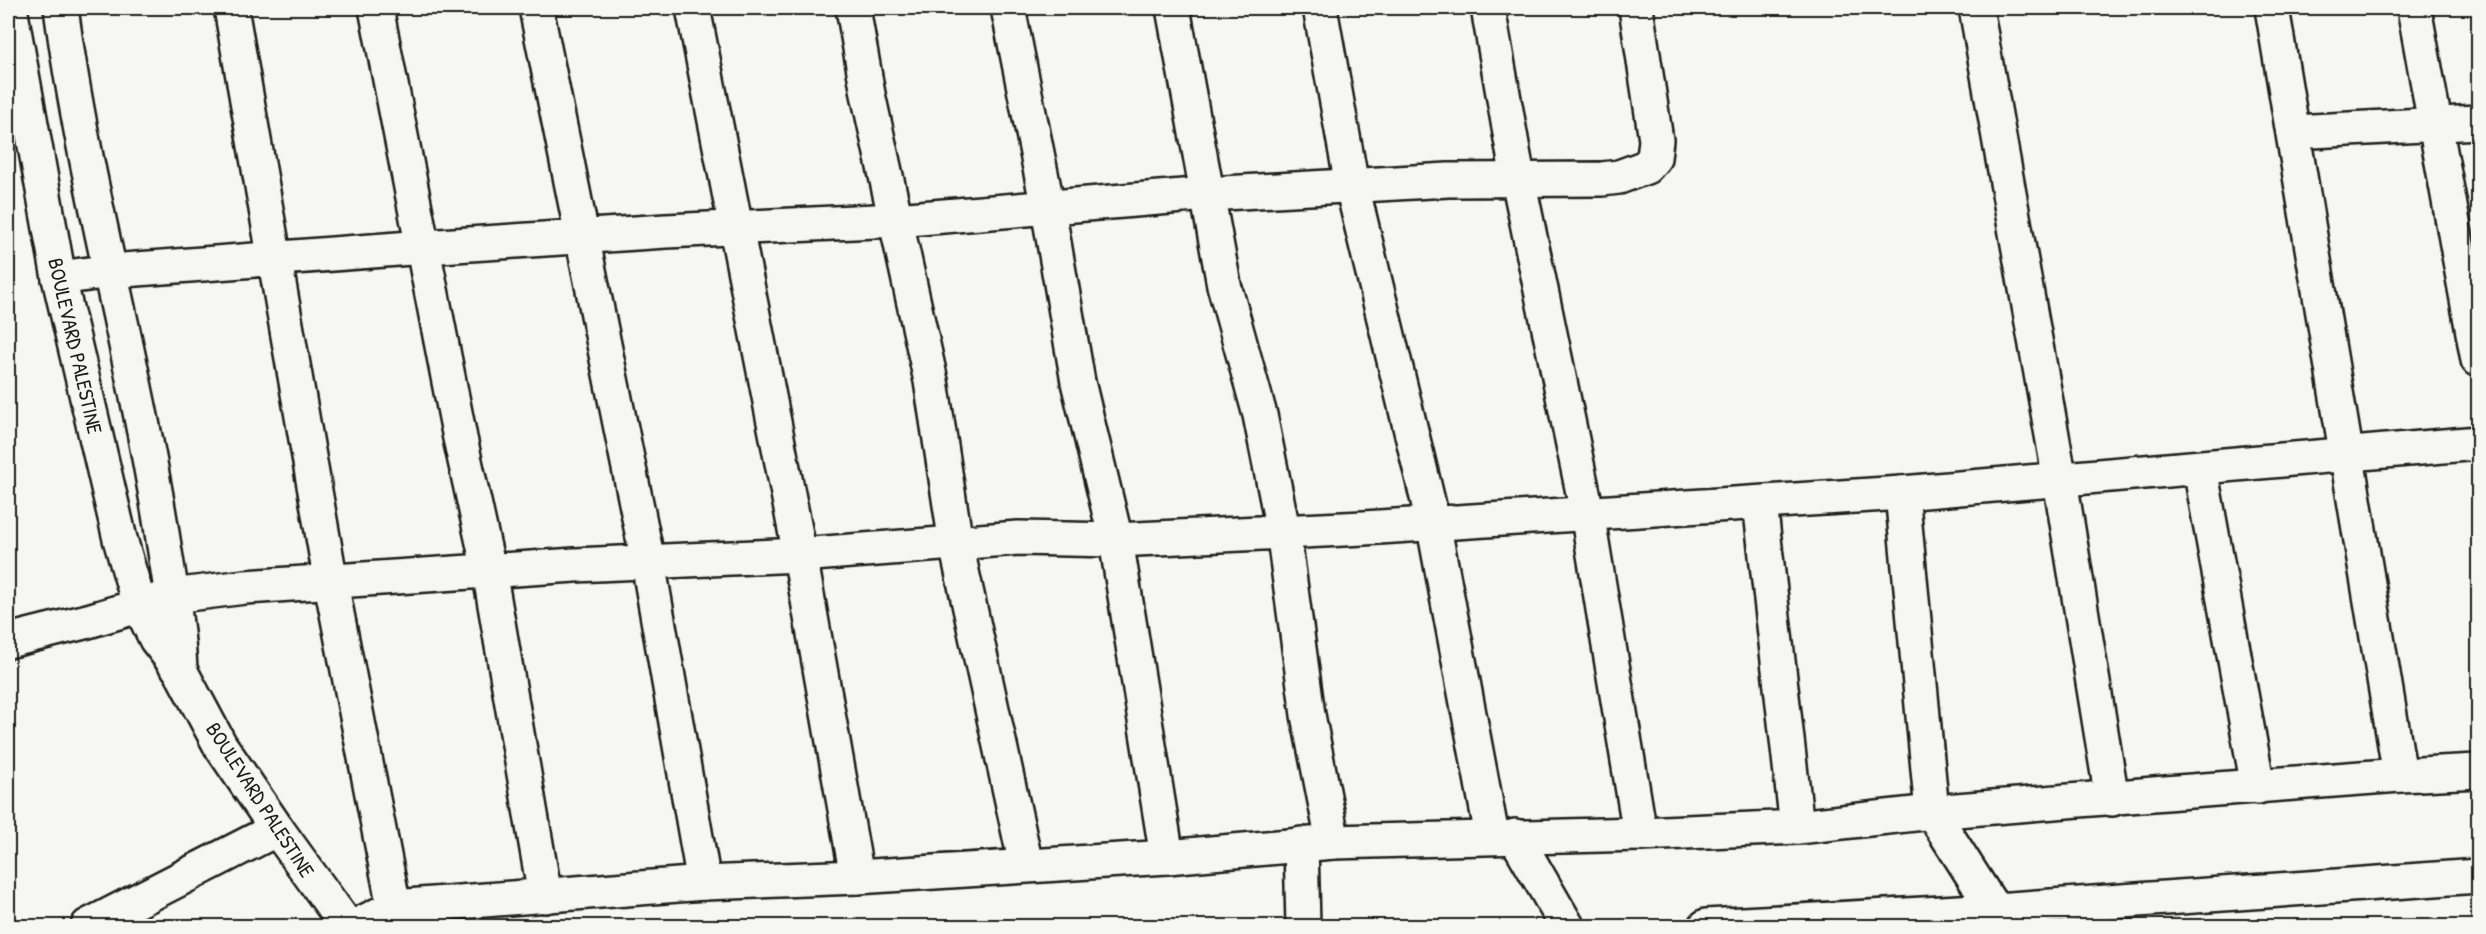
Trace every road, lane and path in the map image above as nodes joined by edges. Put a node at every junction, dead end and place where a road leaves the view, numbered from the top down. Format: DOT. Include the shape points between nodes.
graph roads {
  1 [pos="10,8"];
  2 [pos="61,8"];
  3 [pos="231,8"];
  4 [pos="376,8"];
  5 [pos="536,8"];
  6 [pos="693,8"];
  7 [pos="853,8"];
  8 [pos="1008,8"];
  9 [pos="1173,8"];
  10 [pos="1320,8"];
  11 [pos="1488,8"];
  12 [pos="1636,8"];
  13 [pos="1976,8"];
  14 [pos="2272,8"];
  15 [pos="2414,8"];
  16 [pos="2478,122"];
  17 [pos="2436,124"];
  18 [pos="2294,132"];
  19 [pos="1518,179"];
  20 [pos="1352,186"];
  21 [pos="1207,194"];
  22 [pos="1048,208"];
  23 [pos="896,220"];
  24 [pos="737,229"];
  25 [pos="583,237"];
  26 [pos="424,247"];
  27 [pos="275,259"];
  28 [pos="111,271"];
  29 [pos="59,278"];
  30 [pos="2478,360"];
  31 [pos="2478,442"];
  32 [pos="2347,453"];
  33 [pos="2200,468"];
  34 [pos="2060,480"];
  35 [pos="1902,494"];
  36 [pos="1760,503"];
  37 [pos="1587,512"];
  38 [pos="1433,522"];
  39 [pos="1283,530"];
  40 [pos="1116,540"];
  41 [pos="956,544"];
  42 [pos="800,555"];
  43 [pos="648,562"];
  44 [pos="489,570"];
  45 [pos="331,583"];
  46 [pos="171,596"];
  47 [pos="139,604"];
  48 [pos="8,641"];
  49 [pos="180,670"];
  50 [pos="2478,771"];
  51 [pos="2400,775"];
  52 [pos="2258,787"];
  53 [pos="2112,799"];
  54 [pos="1932,812"];
  55 [pos="1797,826"];
  56 [pos="277,829"];
  57 [pos="1640,834"];
  58 [pos="1504,836"];
  59 [pos="1317,843"];
  60 [pos="1167,856"];
  61 [pos="1026,866"];
  62 [pos="2478,876"];
  63 [pos="857,877"];
  64 [pos="704,883"];
  65 [pos="545,896"];
  66 [pos="394,907"];
  67 [pos="2000,918"];
  68 [pos="88,927"];
  69 [pos="347,927"];
  70 [pos="356,927"];
  71 [pos="1303,927"];
  72 [pos="1567,927"];
  73 [pos="1706,927"];
  1 -- 29 [label="street, BOULEVARD PALESTINE"];
  2 -- 28 [label="street, BOULEVARD PALESTINE"];
  3 -- 27 [label="street"];
  4 -- 26 [label="street"];
  5 -- 25 [label="street"];
  6 -- 24 [label="street"];
  7 -- 23 [label="street"];
  8 -- 22 [label="street"];
  9 -- 21 [label="street"];
  10 -- 20 [label="street"];
  11 -- 19 [label="street"];
  12 -- 19 [label="street" via="1655,121 1654,158 1646,167 1619,177"];
  13 -- 34 [label="street"];
  14 -- 18 [label="street"];
  15 -- 17 [label="street"];
  16 -- 17 [label="street"];
  17 -- 18 [label="street"];
  17 -- 30 [label="street"];
  18 -- 32 [label="street"];
  19 -- 20 [label="street"];
  19 -- 37 [label="street"];
  20 -- 21 [label="street"];
  20 -- 38 [label="street"];
  21 -- 22 [label="street"];
  21 -- 39 [label="street" via="1224,285 1260,415"];
  22 -- 23 [label="street"];
  22 -- 40 [label="street" via="1078,382"];
  23 -- 24 [label="street"];
  23 -- 41 [label="street" via="931,381"];
  24 -- 25 [label="street"];
  24 -- 42 [label="street"];
  25 -- 26 [label="street"];
  25 -- 43 [label="street"];
  26 -- 27 [label="street"];
  26 -- 44 [label="street"];
  27 -- 28 [label="street"];
  27 -- 45 [label="street"];
  28 -- 29 [label="street"];
  28 -- 46 [label="street, BOULEVARD PALESTINE"];
  29 -- 47 [label="street, BOULEVARD PALESTINE"];
  31 -- 32 [label="street"];
  32 -- 33 [label="street"];
  32 -- 51 [label="street"];
  33 -- 34 [label="street"];
  33 -- 52 [label="street"];
  34 -- 35 [label="street"];
  34 -- 53 [label="street"];
  35 -- 36 [label="street"];
  35 -- 54 [label="street"];
  36 -- 37 [label="street"];
  36 -- 55 [label="street"];
  37 -- 38 [label="street"];
  37 -- 57 [label="street"];
  38 -- 39 [label="street"];
  38 -- 58 [label="street"];
  39 -- 40 [label="street"];
  39 -- 59 [label="street" via="1308,715"];
  40 -- 41 [label="street" via="1018,538"];
  40 -- 60 [label="street"];
  41 -- 42 [label="street"];
  41 -- 61 [label="street"];
  42 -- 43 [label="street"];
  42 -- 63 [label="street"];
  43 -- 44 [label="street"];
  43 -- 64 [label="street"];
  44 -- 45 [label="street"];
  44 -- 65 [label="street"];
  45 -- 46 [label="street" via="244,587"];
  45 -- 66 [label="street"];
  46 -- 47 [label="street"];
  46 -- 49 [label="street, BOULEVARD PALESTINE"];
  47 -- 48 [label="street"];
  47 -- 49 [label="street, BOULEVARD PALESTINE" via="156,639"];
  49 -- 56 [label="street, BOULEVARD PALESTINE" via="220,745"];
  50 -- 51 [label="street"];
  51 -- 52 [label="street"];
  52 -- 53 [label="street"];
  53 -- 54 [label="street"];
  54 -- 55 [label="street"];
  54 -- 67 [label="street"];
  55 -- 57 [label="street"];
  56 -- 68 [label="street"];
  56 -- 69 [label="street, BOULEVARD PALESTINE"];
  57 -- 58 [label="street"];
  58 -- 59 [label="street"];
  58 -- 72 [label="street"];
  59 -- 60 [label="street"];
  59 -- 71 [label="street"];
  60 -- 61 [label="street"];
  61 -- 63 [label="street"];
  62 -- 67 [label="street"];
  63 -- 64 [label="street"];
  64 -- 65 [label="street"];
  65 -- 66 [label="street"];
  66 -- 70 [label="street"];
  67 -- 73 [label="street"];
}
